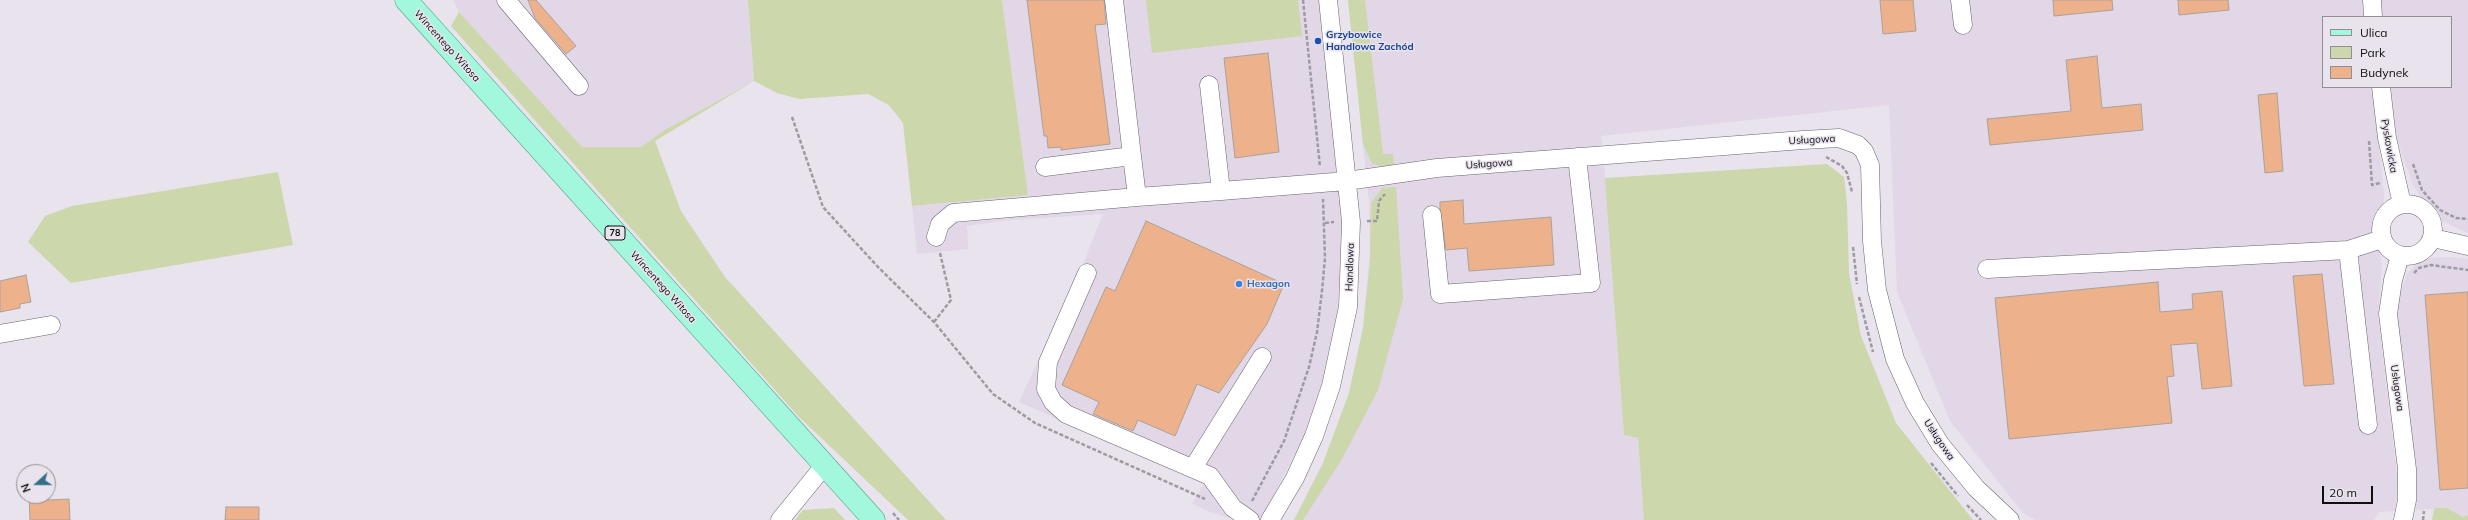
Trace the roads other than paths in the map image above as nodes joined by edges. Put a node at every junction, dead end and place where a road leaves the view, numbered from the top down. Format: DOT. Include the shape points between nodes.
graph roads {
  1 [pos="506,0"];
  2 [pos="1114,0"];
  3 [pos="1328,0"];
  4 [pos="1960,0"];
  5 [pos="2372,0"];
  6 [pos="414,3"];
  7 [pos="2373,16"];
  8 [pos="1963,25"];
  9 [pos="1209,85"];
  10 [pos="579,86"];
  11 [pos="2381,88"];
  12 [pos="1132,156"];
  13 [pos="1577,157"];
  14 [pos="1045,167"];
  15 [pos="1347,181"];
  16 [pos="1221,191"];
  17 [pos="1137,197"];
  18 [pos="2402,204"];
  19 [pos="1432,215"];
  20 [pos="936,237"];
  21 [pos="2433,238"];
  22 [pos="2382,239"];
  23 [pos="2468,246"];
  24 [pos="2348,250"];
  25 [pos="2400,256"];
  26 [pos="1987,268"];
  27 [pos="1087,273"];
  28 [pos="51,325"];
  29 [pos="0,334"];
  30 [pos="1262,357"];
  31 [pos="2368,425"];
  32 [pos="824,466"];
  33 [pos="1193,468"];
  34 [pos="1242,514"];
  35 [pos="780,520"];
  36 [pos="874,520"];
  37 [pos="1270,520"];
  38 [pos="2010,520"];
  39 [pos="2403,520"];
  1 -- 10 [label="street"];
  2 -- 12 [label="street"];
  3 -- 15 [label="street, Handlowa"];
  4 -- 8 [label="street"];
  5 -- 7 [label="street"];
  6 -- 32 [label="main road, Wincentego Witosa / 78"];
  9 -- 16 [label="street"];
  11 -- 18 [label="street, Pyskowicka" via="2387,138"];
  12 -- 14 [label="street"];
  12 -- 17 [label="street"];
  13 -- 15 [label="street, Usługowa" via="1437,168"];
  13 -- 19 [label="street" via="1591,284 1440,294"];
  13 -- 38 [label="street, Usługowa" via="1828,138 1839,138 1858,145 1864,151 1870,165 1872,241 1877,290 1896,359 1915,403 1940,444 1976,488"];
  15 -- 16 [label="street, Usługowa"];
  15 -- 37 [label="street, Handlowa" via="1351,222 1350,271 1348,308 1342,343 1314,436 1295,478"];
  16 -- 17 [label="street, Usługowa"];
  17 -- 20 [label="street, Usługowa" via="953,213 940,224"];
  18 -- 21 [label="street" via="2415,205 2426,212 2433,224"];
  18 -- 22 [label="street" via="2391,209 2384,217 2380,228"];
  21 -- 23 [label="street"];
  21 -- 25 [label="street" via="2420,254"];
  22 -- 24 [label="street"];
  22 -- 25 [label="street" via="2389,250"];
  24 -- 26 [label="street"];
  24 -- 31 [label="street"];
  25 -- 39 [label="street, Usługowa" via="2388,314 2407,469 2407,500"];
  27 -- 33 [label="street" via="1048,362 1046,389 1053,402 1066,414"];
  28 -- 29 [label="street"];
  30 -- 33 [label="street"];
  32 -- 35 [label="street"];
  32 -- 36 [label="main road, Wincentego Witosa / 78"];
  33 -- 34 [label="street" via="1210,476"];
}
